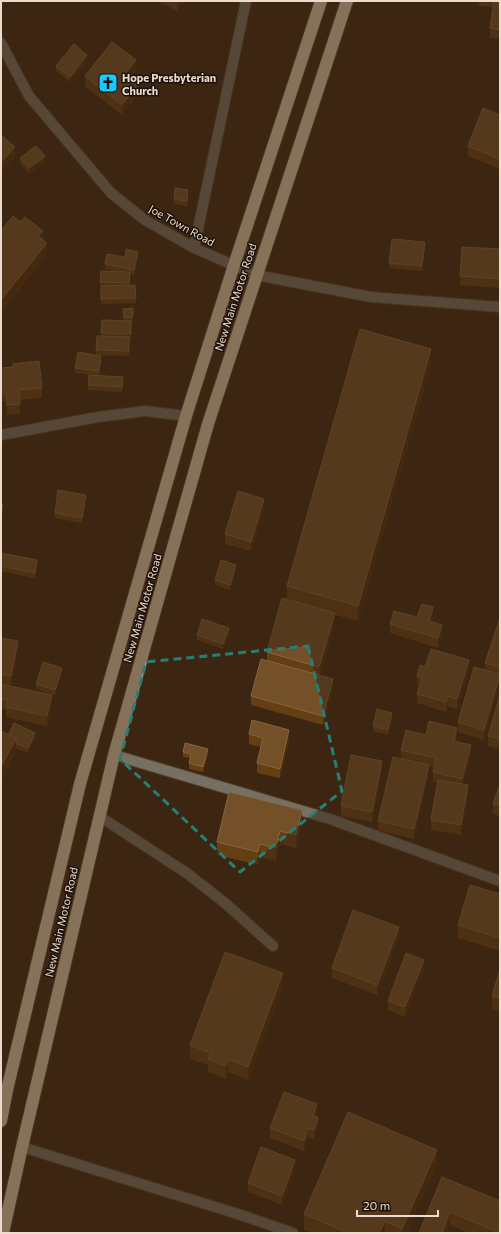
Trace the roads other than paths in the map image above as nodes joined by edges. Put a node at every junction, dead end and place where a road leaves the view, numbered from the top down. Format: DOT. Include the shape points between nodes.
graph roads {
  1 [pos="246,1"];
  2 [pos="322,1"];
  3 [pos="346,1"];
  4 [pos="1,43"];
  5 [pos="194,248"];
  6 [pos="234,265"];
  7 [pos="256,275"];
  8 [pos="500,307"];
  9 [pos="186,416"];
  10 [pos="1,435"];
  11 [pos="114,755"];
  12 [pos="99,816"];
  13 [pos="500,882"];
  14 [pos="273,946"];
  15 [pos="4,1089"];
  16 [pos="1,1121"];
  17 [pos="22,1147"];
  18 [pos="3,1233"];
  19 [pos="293,1233"];
  1 -- 5 [label="street"];
  2 -- 6 [label="highway, New Main Motor Road"];
  3 -- 7 [label="highway, New Main Motor Road"];
  4 -- 5 [label="street, Joe Town Road" via="29,96 110,192 145,220"];
  5 -- 6 [label="street, Joe Town Road"];
  6 -- 7 [label="street, Joe Town Road"];
  6 -- 9 [label="highway, New Main Motor Road"];
  7 -- 8 [label="street, Joe Town Road" via="371,297"];
  7 -- 11 [label="highway, New Main Motor Road" via="208,424"];
  9 -- 10 [label="street" via="145,411"];
  9 -- 15 [label="highway, New Main Motor Road" via="80,784"];
  11 -- 12 [label="highway, New Main Motor Road"];
  11 -- 13 [label="street" via="330,819"];
  12 -- 14 [label="street" via="188,874"];
  12 -- 17 [label="highway, New Main Motor Road"];
  15 -- 16 [label="highway, New Main Motor Road"];
  17 -- 18 [label="highway, New Main Motor Road"];
  17 -- 19 [label="street"];
}
